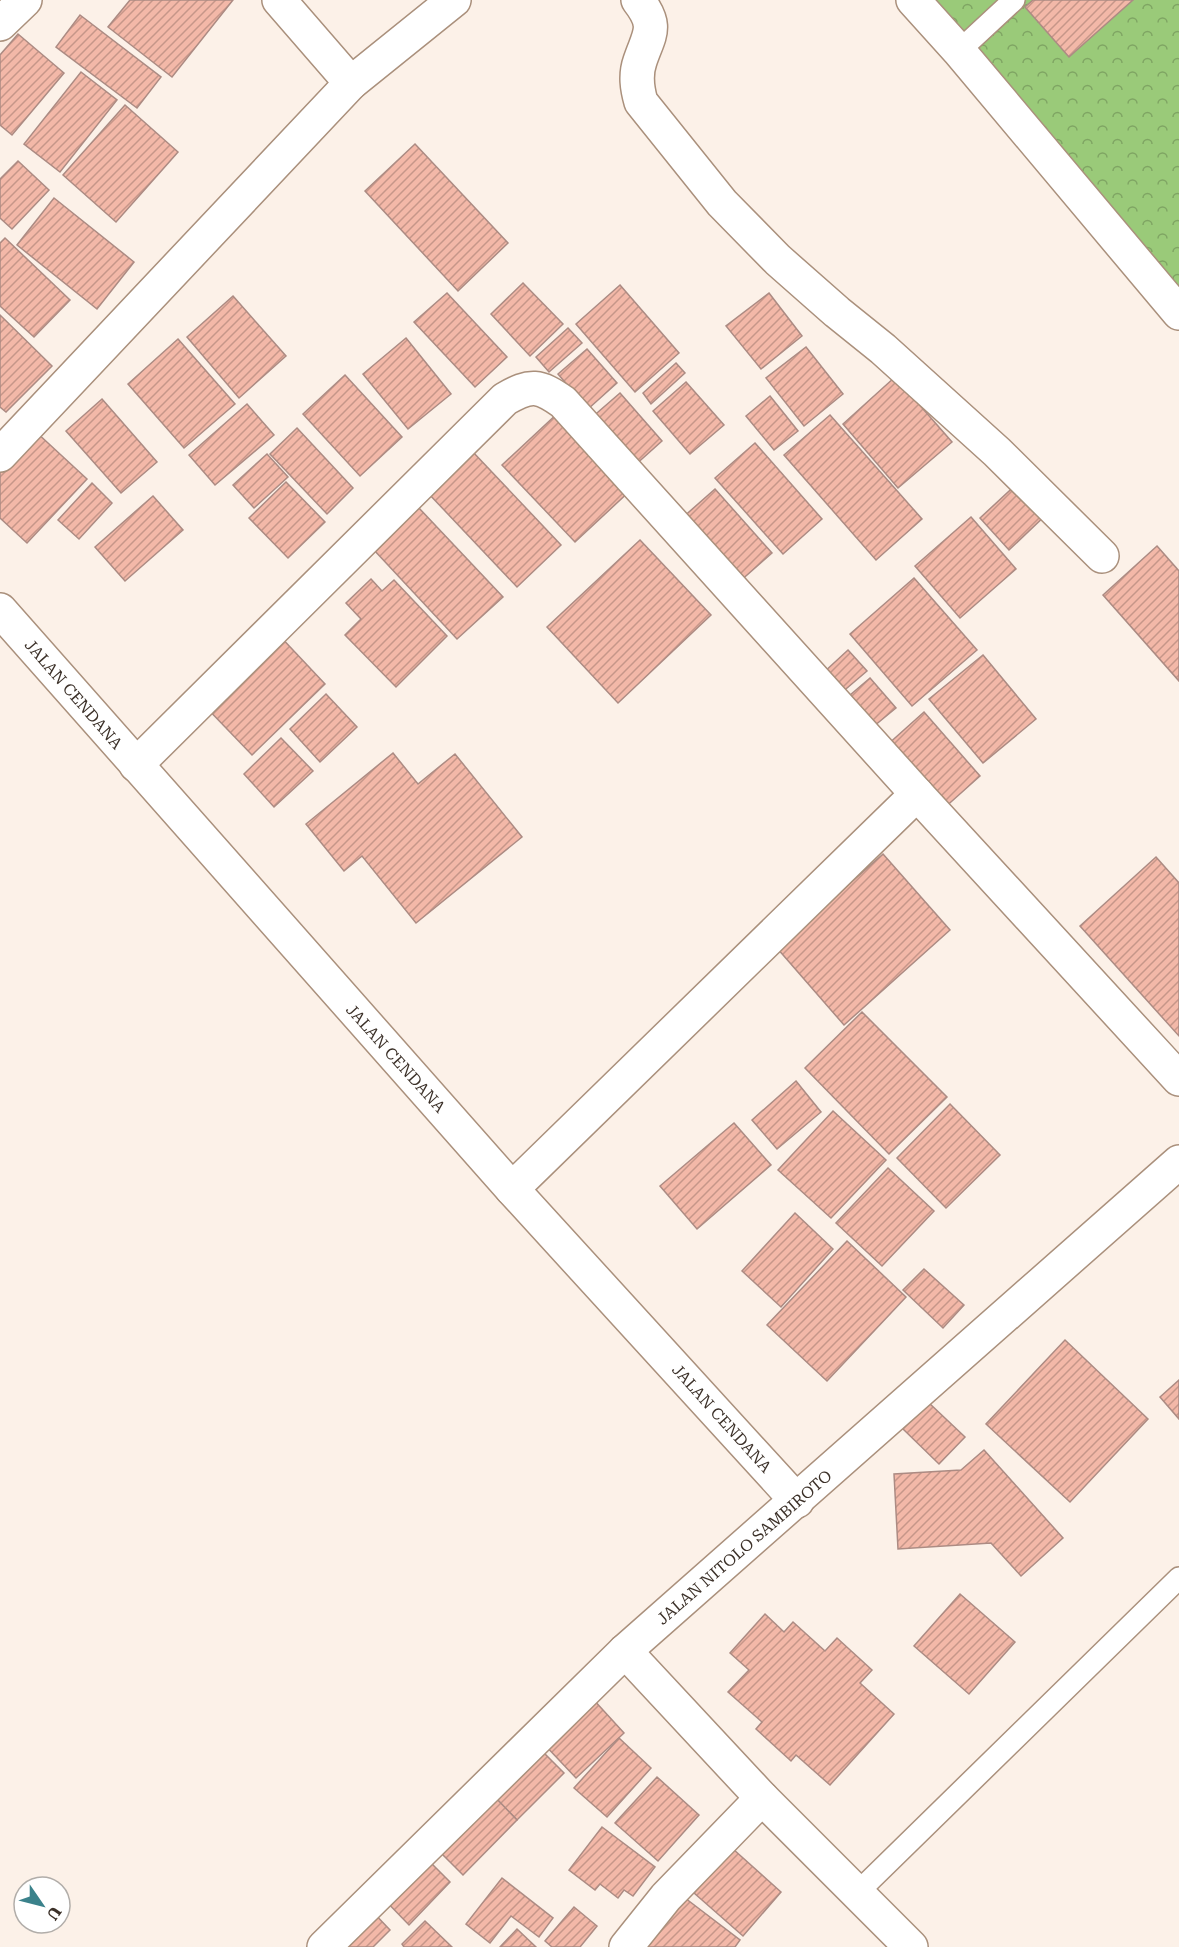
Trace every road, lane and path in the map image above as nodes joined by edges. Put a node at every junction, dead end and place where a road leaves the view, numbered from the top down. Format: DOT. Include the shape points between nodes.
graph roads {
  1 [pos="25,0"];
  2 [pos="279,0"];
  3 [pos="454,0"];
  4 [pos="638,0"];
  5 [pos="913,0"];
  6 [pos="1014,0"];
  7 [pos="0,24"];
  8 [pos="959,51"];
  9 [pos="351,82"];
  10 [pos="1175,299"];
  11 [pos="0,455"];
  12 [pos="1102,556"];
  13 [pos="0,610"];
  14 [pos="136,765"];
  15 [pos="917,794"];
  16 [pos="1179,1079"];
  17 [pos="1179,1162"];
  18 [pos="512,1189"];
  19 [pos="797,1501"];
  20 [pos="1179,1578"];
  21 [pos="625,1651"];
  22 [pos="762,1798"];
  23 [pos="857,1893"];
  24 [pos="324,1947"];
  25 [pos="626,1947"];
  26 [pos="911,1947"];
  1 -- 7 [label="street"];
  2 -- 9 [label="street"];
  3 -- 9 [label="street"];
  4 -- 12 [label="street" via="651,26 637,75 641,102 722,203 778,260 997,452"];
  5 -- 8 [label="street"];
  6 -- 8 [label="lane"];
  8 -- 10 [label="street"];
  9 -- 11 [label="street"];
  13 -- 14 [label="street, JALAN CENDANA"];
  14 -- 15 [label="street" via="505,399 523,389 546,390 563,402"];
  14 -- 18 [label="street, JALAN CENDANA"];
  15 -- 16 [label="street"];
  15 -- 18 [label="street"];
  17 -- 19 [label="street, JALAN NITOLO SAMBIROTO"];
  18 -- 19 [label="street, JALAN CENDANA"];
  19 -- 21 [label="street, JALAN NITOLO SAMBIROTO"];
  20 -- 23 [label="lane"];
  21 -- 22 [label="street"];
  21 -- 24 [label="street, JALAN NITOLO SAMBIROTO"];
  22 -- 23 [label="street"];
  22 -- 25 [label="street" via="666,1898"];
  23 -- 26 [label="street"];
}
